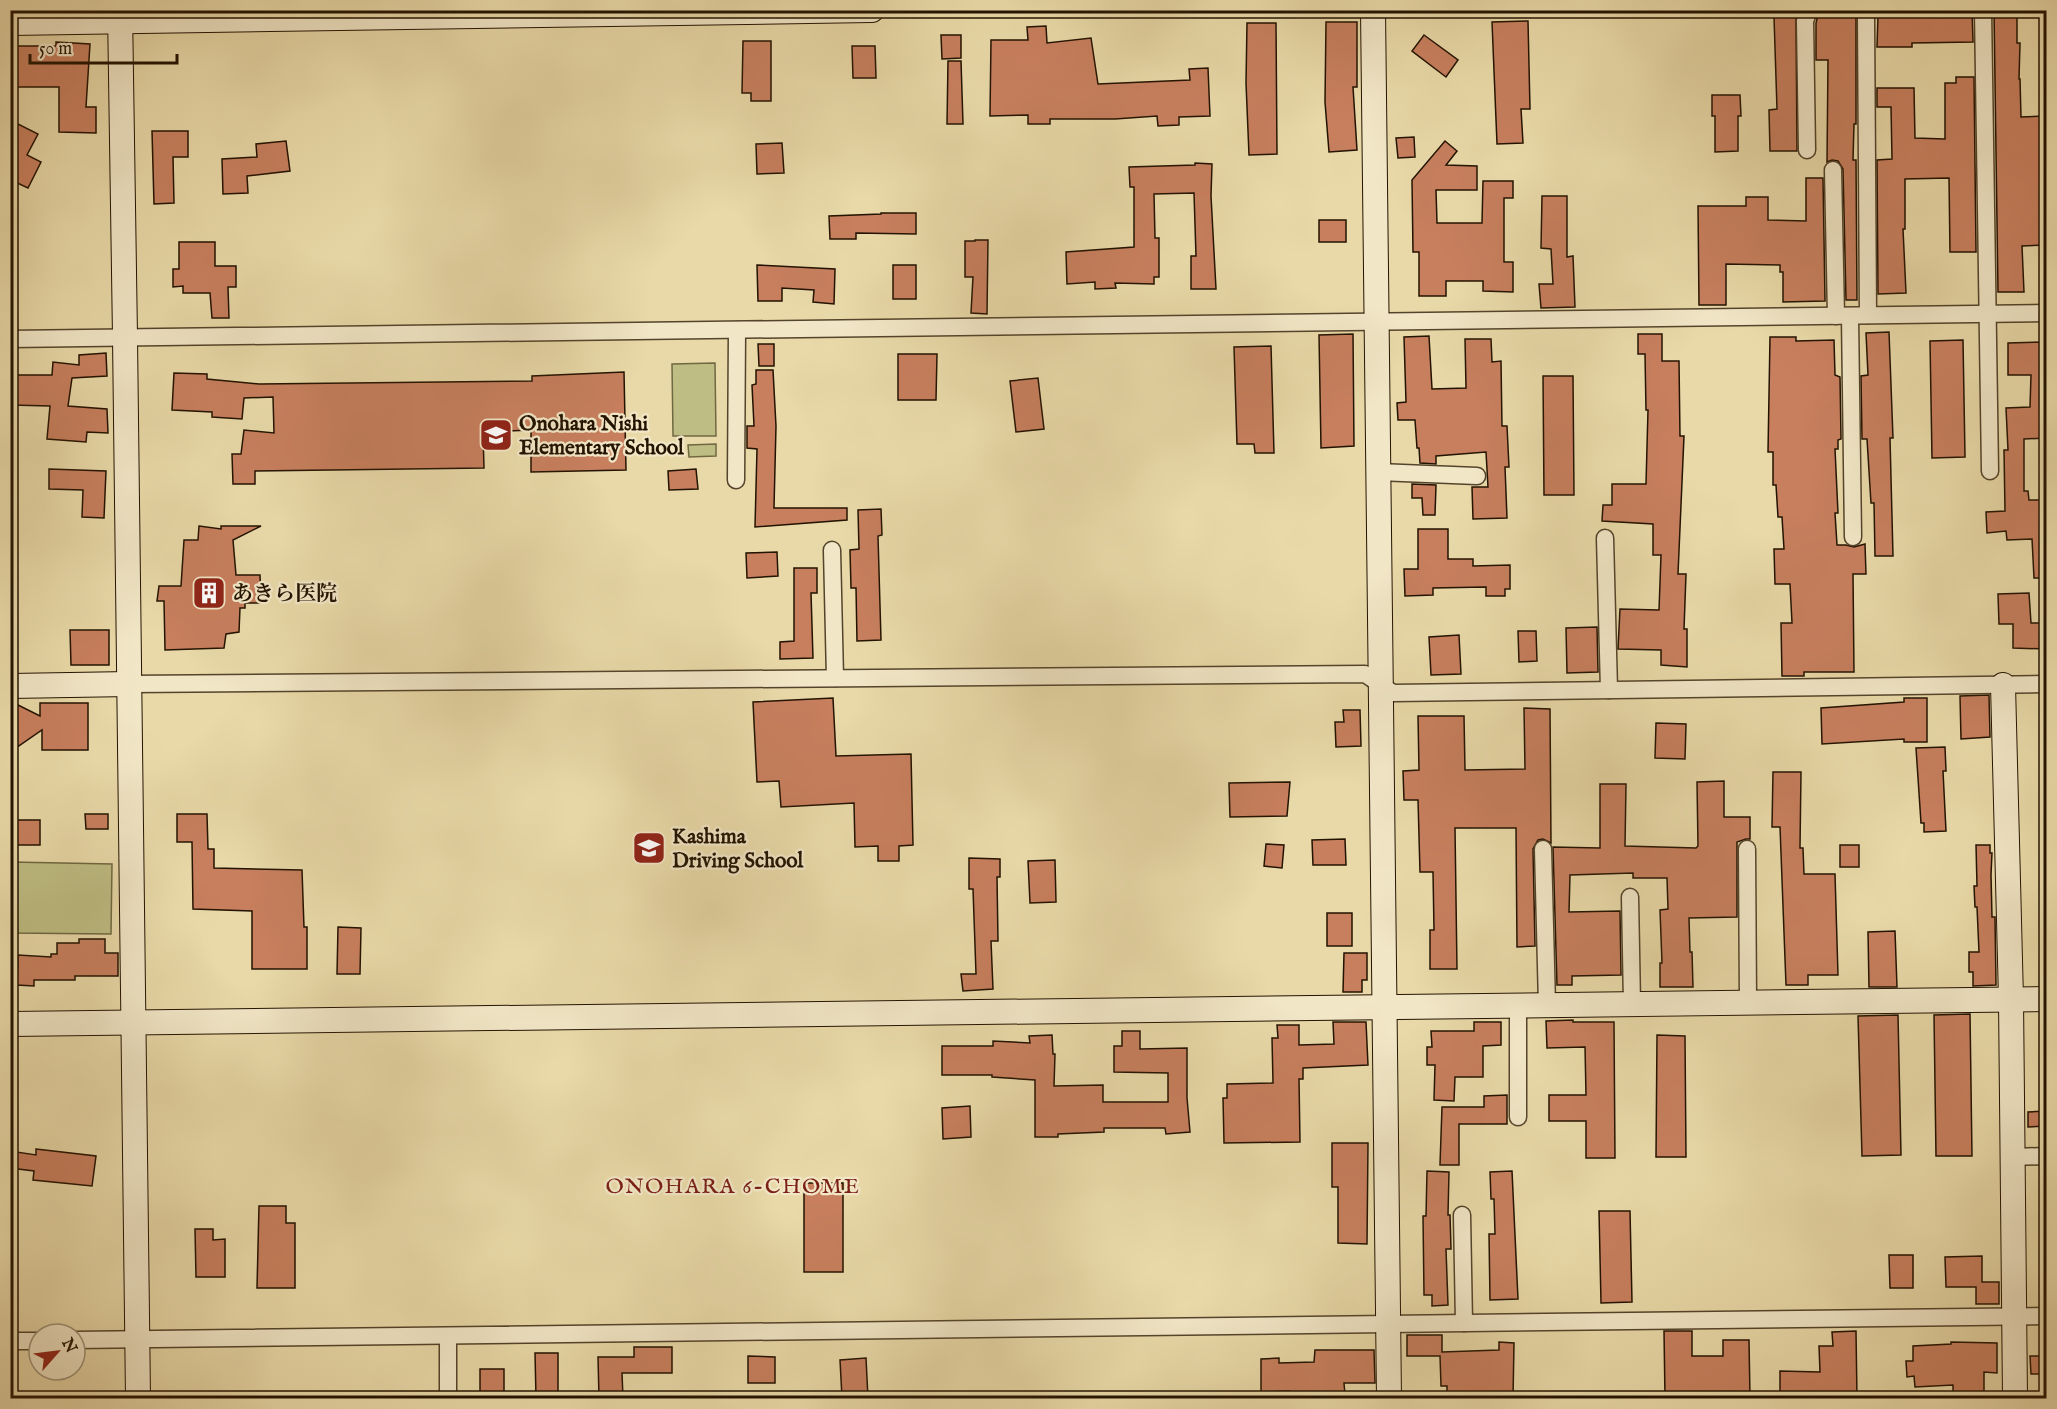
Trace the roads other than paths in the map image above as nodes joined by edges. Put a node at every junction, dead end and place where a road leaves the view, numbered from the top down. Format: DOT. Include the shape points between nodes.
graph roads {
  1 [pos="872,10"];
  2 [pos="1373,10"];
  3 [pos="1809,10"];
  4 [pos="1869,10"];
  5 [pos="1983,10"];
  6 [pos="381,14"];
  7 [pos="120,16"];
  8 [pos="10,22"];
  9 [pos="1807,150"];
  10 [pos="1833,170"];
  11 [pos="2046,313"];
  12 [pos="1986,314"];
  13 [pos="1869,315"];
  14 [pos="1843,316"];
  15 [pos="1376,322"];
  16 [pos="737,330"];
  17 [pos="125,337"];
  18 [pos="10,339"];
  19 [pos="1990,471"];
  20 [pos="1378,472"];
  21 [pos="1477,476"];
  22 [pos="736,480"];
  23 [pos="1853,537"];
  24 [pos="1605,538"];
  25 [pos="832,550"];
  26 [pos="835,678"];
  27 [pos="130,684"];
  28 [pos="2046,684"];
  29 [pos="1381,685"];
  30 [pos="2003,685"];
  31 [pos="10,686"];
  32 [pos="1609,690"];
  33 [pos="1543,849"];
  34 [pos="1747,849"];
  35 [pos="1630,897"];
  36 [pos="2011,999"];
  37 [pos="2046,999"];
  38 [pos="1748,1003"];
  39 [pos="1632,1004"];
  40 [pos="1547,1005"];
  41 [pos="1518,1006"];
  42 [pos="1383,1008"];
  43 [pos="132,1022"];
  44 [pos="10,1024"];
  45 [pos="1518,1118"];
  46 [pos="2046,1156"];
  47 [pos="2012,1157"];
  48 [pos="1462,1215"];
  49 [pos="2015,1316"];
  50 [pos="2046,1316"];
  51 [pos="1464,1323"];
  52 [pos="1389,1324"];
  53 [pos="448,1336"];
  54 [pos="87,1340"];
  55 [pos="136,1340"];
  56 [pos="10,1341"];
  57 [pos="27,1341"];
  58 [pos="138,1398"];
  59 [pos="448,1398"];
  60 [pos="1389,1398"];
  61 [pos="2015,1398"];
  1 -- 6 [label="street"];
  2 -- 15 [label="street"];
  3 -- 9 [label="street" via="1805,21"];
  4 -- 13 [label="street" via="1866,17"];
  5 -- 12 [label="street"];
  6 -- 7 [label="street"];
  7 -- 8 [label="street"];
  7 -- 17 [label="street"];
  10 -- 14 [label="street"];
  11 -- 12 [label="street"];
  12 -- 13 [label="street"];
  12 -- 19 [label="street"];
  13 -- 14 [label="street"];
  14 -- 15 [label="street"];
  14 -- 23 [label="street"];
  15 -- 16 [label="street"];
  15 -- 20 [label="street"];
  16 -- 17 [label="street"];
  16 -- 22 [label="street"];
  17 -- 18 [label="street"];
  17 -- 27 [label="street"];
  20 -- 21 [label="street"];
  20 -- 29 [label="street"];
  24 -- 32 [label="street"];
  25 -- 26 [label="street"];
  26 -- 27 [label="street"];
  26 -- 29 [label="street" via="1365,674"];
  27 -- 31 [label="street"];
  27 -- 43 [label="street"];
  28 -- 30 [label="street"];
  29 -- 32 [label="street" via="1393,693"];
  29 -- 42 [label="street"];
  30 -- 32 [label="street"];
  30 -- 36 [label="street"];
  33 -- 40 [label="street"];
  34 -- 38 [label="street"];
  35 -- 39 [label="street"];
  36 -- 37 [label="street"];
  36 -- 38 [label="street"];
  36 -- 47 [label="street"];
  38 -- 39 [label="street"];
  39 -- 40 [label="street"];
  40 -- 41 [label="street"];
  41 -- 42 [label="street"];
  41 -- 45 [label="street"];
  42 -- 43 [label="street"];
  42 -- 52 [label="street"];
  43 -- 44 [label="street"];
  43 -- 55 [label="street"];
  46 -- 47 [label="street"];
  47 -- 49 [label="street"];
  48 -- 51 [label="street"];
  49 -- 50 [label="street"];
  49 -- 51 [label="street"];
  49 -- 61 [label="street"];
  51 -- 52 [label="street"];
  52 -- 53 [label="street"];
  52 -- 60 [label="street"];
  53 -- 55 [label="street"];
  53 -- 59 [label="street"];
  54 -- 55 [label="street"];
  55 -- 58 [label="street"];
  56 -- 57 [label="street"];
}
